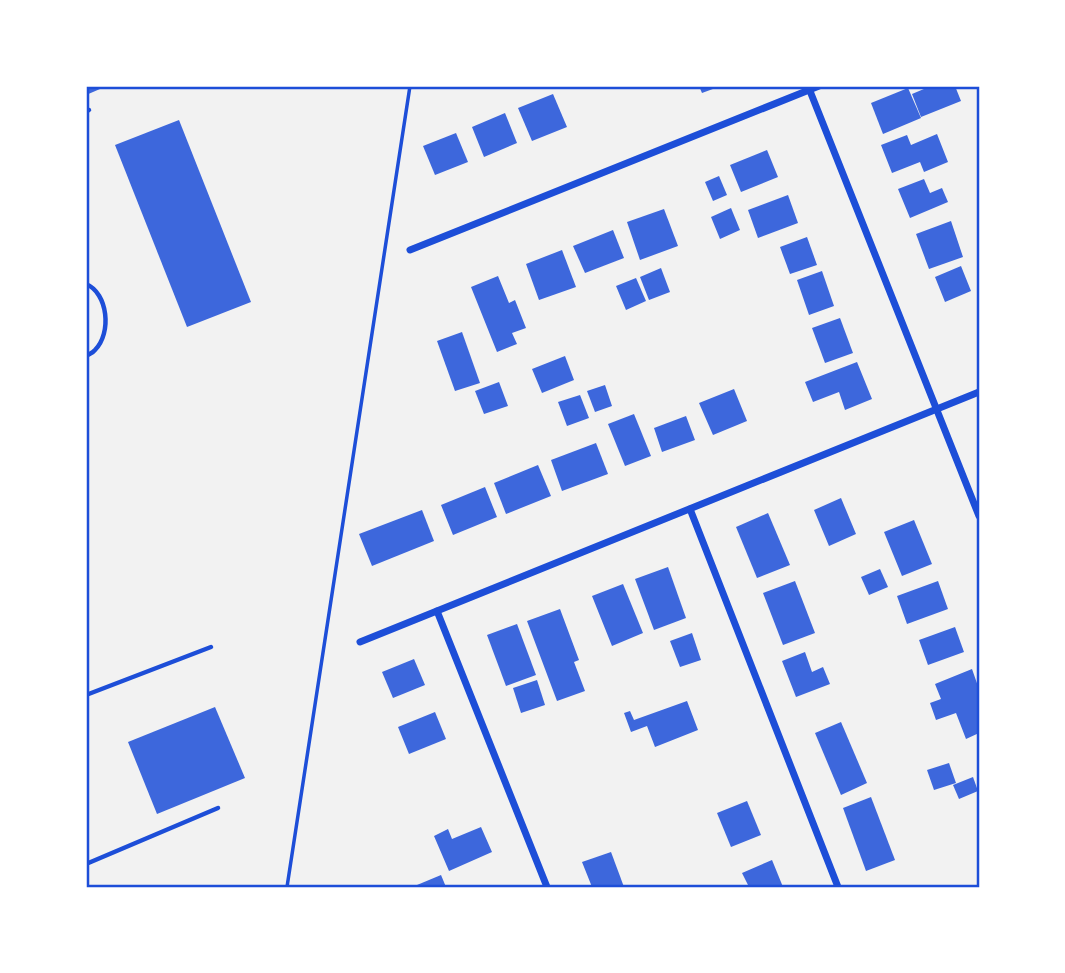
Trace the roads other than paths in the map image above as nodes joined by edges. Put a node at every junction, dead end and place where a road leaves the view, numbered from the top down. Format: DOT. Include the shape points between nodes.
graph roads {
  1 [pos="818,86"];
  2 [pos="808,88"];
  3 [pos="410,250"];
  4 [pos="86,284"];
  5 [pos="86,356"];
  6 [pos="979,392"];
  7 [pos="937,410"];
  8 [pos="690,509"];
  9 [pos="979,516"];
  10 [pos="437,611"];
  11 [pos="360,642"];
  12 [pos="211,647"];
  13 [pos="86,695"];
  14 [pos="218,808"];
  15 [pos="86,864"];
  16 [pos="547,887"];
  17 [pos="838,887"];
  1 -- 2 [label="street"];
  2 -- 3 [label="street"];
  2 -- 7 [label="street"];
  4 -- 5 [label="lane" via="101,299 105,315 101,342"];
  6 -- 7 [label="street"];
  7 -- 8 [label="street"];
  7 -- 9 [label="street"];
  8 -- 10 [label="street"];
  8 -- 17 [label="street"];
  10 -- 11 [label="street"];
  10 -- 16 [label="street"];
  12 -- 13 [label="lane"];
  14 -- 15 [label="lane"];
}
